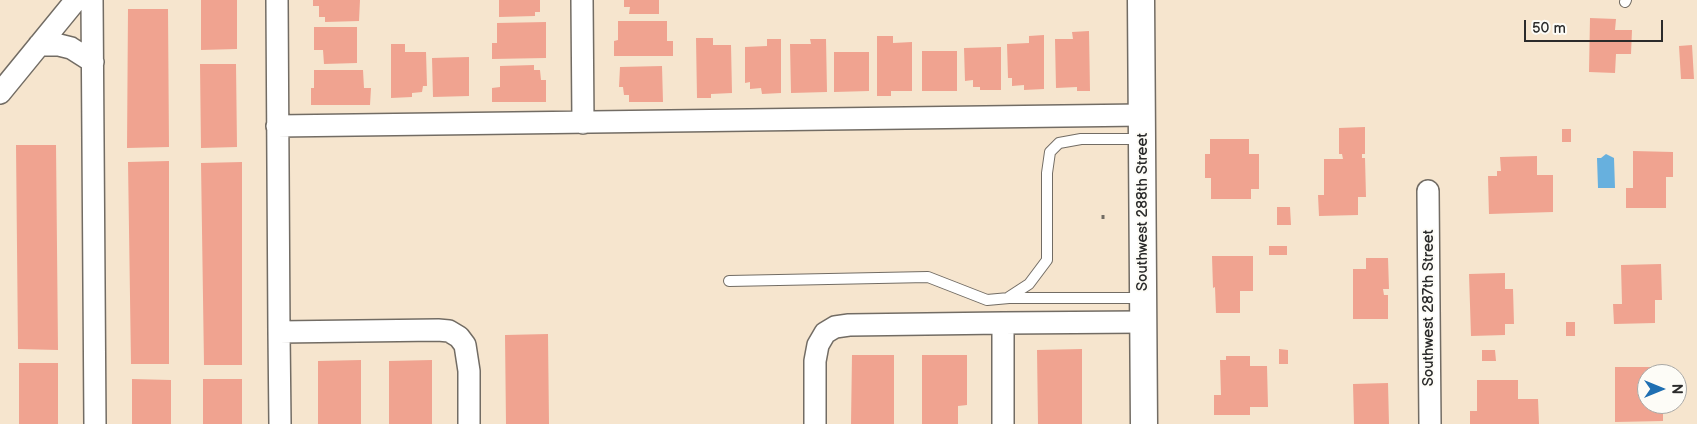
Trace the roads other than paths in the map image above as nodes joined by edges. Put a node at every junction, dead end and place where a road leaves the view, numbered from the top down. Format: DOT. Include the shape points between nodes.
graph roads {
  1 [pos="76,0"];
  2 [pos="92,0"];
  3 [pos="277,0"];
  4 [pos="582,0"];
  5 [pos="1141,0"];
  6 [pos="39,45"];
  7 [pos="93,62"];
  8 [pos="0,94"];
  9 [pos="583,123"];
  10 [pos="277,126"];
  11 [pos="1142,127"];
  12 [pos="1428,191"];
  13 [pos="729,281"];
  14 [pos="1008,298"];
  15 [pos="1143,310"];
  16 [pos="1003,323"];
  17 [pos="279,332"];
  18 [pos="95,424"];
  19 [pos="280,424"];
  20 [pos="469,424"];
  21 [pos="815,424"];
  22 [pos="1003,424"];
  23 [pos="1144,424"];
  24 [pos="1430,424"];
  1 -- 6 [label="street"];
  2 -- 7 [label="street"];
  3 -- 10 [label="street"];
  4 -- 9 [label="street"];
  5 -- 11 [label="street, Southwest 288th Street"];
  6 -- 7 [label="street" via="70,48"];
  6 -- 8 [label="street"];
  7 -- 18 [label="street"];
  9 -- 10 [label="street"];
  9 -- 11 [label="street"];
  10 -- 17 [label="street"];
  11 -- 14 [label="lane" via="1059,143 1050,152 1046,173 1046,260 1029,284"];
  11 -- 15 [label="street, Southwest 288th Street"];
  12 -- 24 [label="street, Southwest 287th Street"];
  13 -- 14 [label="lane" via="928,277 987,300"];
  14 -- 15 [label="lane"];
  15 -- 16 [label="street"];
  15 -- 23 [label="street, Southwest 288th Street"];
  16 -- 21 [label="street" via="835,327 825,333 818,345"];
  16 -- 22 [label="street"];
  17 -- 19 [label="street"];
  17 -- 20 [label="street" via="449,332 459,337 468,357"];
}
